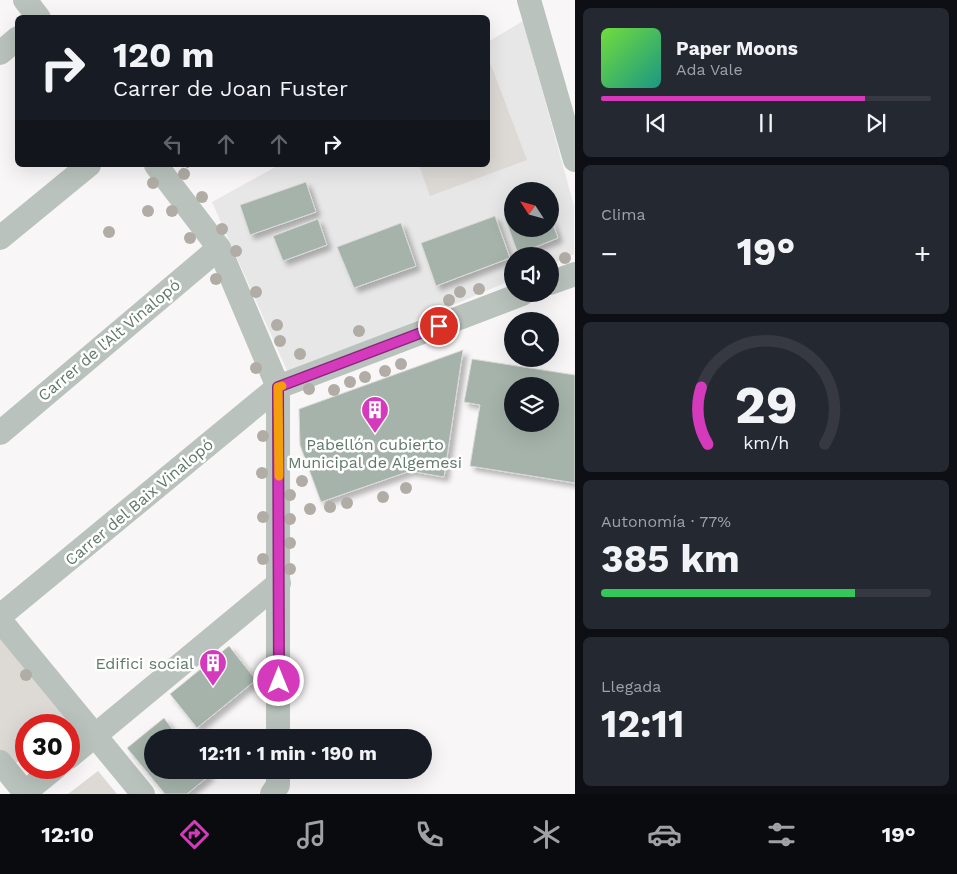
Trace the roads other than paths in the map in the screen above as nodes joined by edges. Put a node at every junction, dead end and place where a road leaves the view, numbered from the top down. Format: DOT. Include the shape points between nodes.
graph roads {
  1 [pos="25,0"];
  2 [pos="529,0"];
  3 [pos="37,15"];
  4 [pos="15,40"];
  5 [pos="0,53"];
  6 [pos="574,160"];
  7 [pos="87,167"];
  8 [pos="158,167"];
  9 [pos="0,238"];
  10 [pos="219,248"];
  11 [pos="574,274"];
  12 [pos="559,280"];
  13 [pos="504,301"];
  14 [pos="278,387"];
  15 [pos="0,433"];
  16 [pos="279,583"];
  17 [pos="0,618"];
  18 [pos="278,729"];
  19 [pos="95,735"];
  20 [pos="80,748"];
  21 [pos="0,762"];
  22 [pos="42,779"];
  23 [pos="278,779"];
  24 [pos="25,793"];
  25 [pos="143,794"];
  26 [pos="272,794"];
  1 -- 3 [label="street"];
  2 -- 6 [label="street"];
  4 -- 5 [label="street"];
  7 -- 9 [label="street"];
  8 -- 10 [label="street"];
  10 -- 14 [label="street"];
  10 -- 15 [label="street, Carrer de l'Alt Vinalopó"];
  11 -- 12 [label="street"];
  13 -- 14 [label="street, Carrer del Baix Vinalopó"];
  14 -- 16 [label="street"];
  14 -- 17 [label="street, Carrer del Baix Vinalopó"];
  16 -- 18 [label="street"];
  16 -- 19 [label="street"];
  17 -- 19 [label="street"];
  19 -- 20 [label="street"];
  19 -- 25 [label="street"];
  21 -- 24 [label="street"];
  22 -- 24 [label="street"];
  23 -- 26 [label="street"];
}
